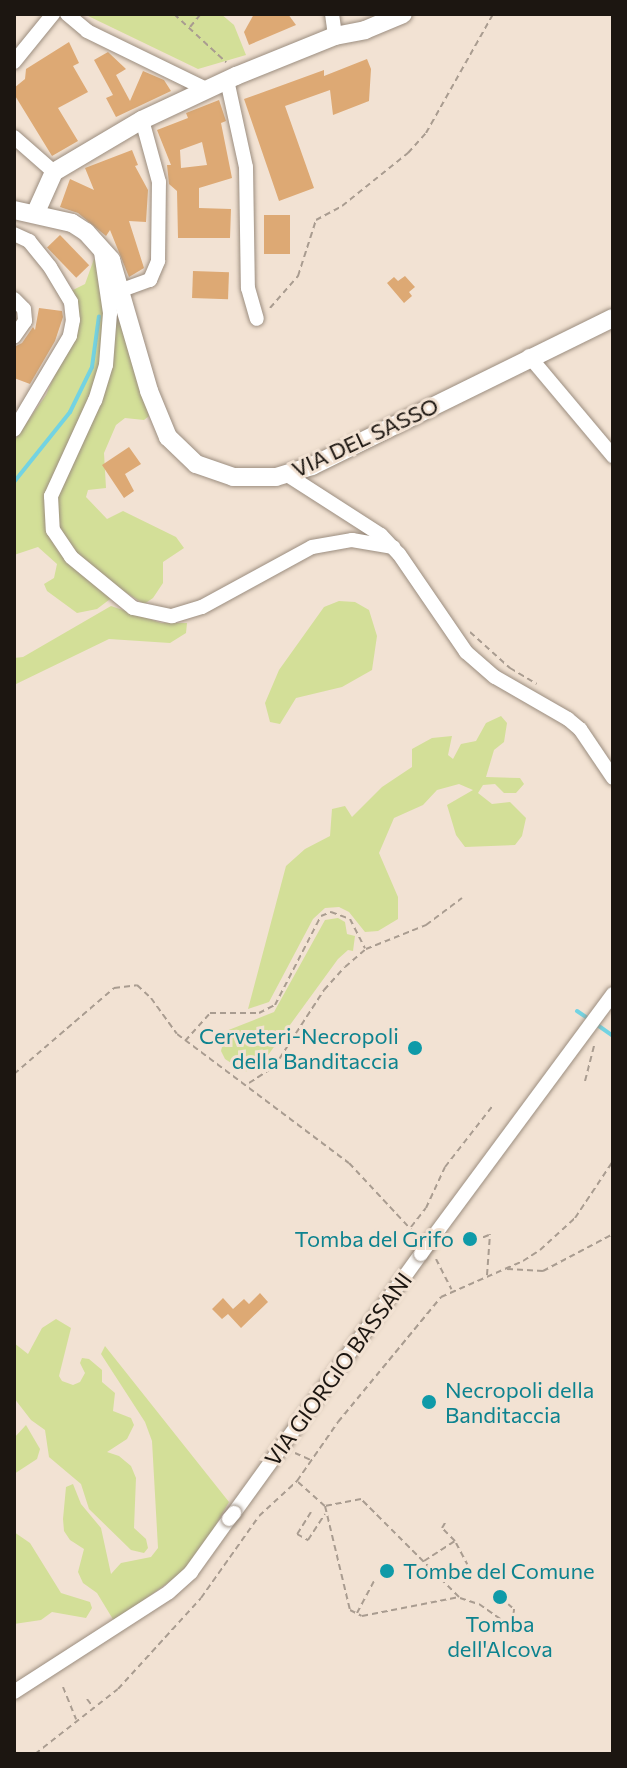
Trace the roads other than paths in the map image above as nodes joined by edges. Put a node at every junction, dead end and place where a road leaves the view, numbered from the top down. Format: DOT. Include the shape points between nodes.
graph roads {
  1 [pos="53,14"];
  2 [pos="67,14"];
  3 [pos="332,14"];
  4 [pos="369,14"];
  5 [pos="403,14"];
  6 [pos="335,36"];
  7 [pos="14,62"];
  8 [pos="231,78"];
  9 [pos="206,89"];
  10 [pos="142,120"];
  11 [pos="14,137"];
  12 [pos="54,172"];
  13 [pos="14,210"];
  14 [pos="36,212"];
  15 [pos="14,234"];
  16 [pos="101,252"];
  17 [pos="122,290"];
  18 [pos="14,299"];
  19 [pos="613,318"];
  20 [pos="257,319"];
  21 [pos="14,337"];
  22 [pos="529,356"];
  23 [pos="14,430"];
  24 [pos="613,456"];
  25 [pos="286,474"];
  26 [pos="393,547"];
  27 [pos="613,778"];
  28 [pos="613,994"];
  29 [pos="14,1692"];
  1 -- 7 [label="street"];
  2 -- 9 [label="street" via="87,31"];
  3 -- 6 [label="street"];
  4 -- 6 [label="street"];
  5 -- 6 [label="street"];
  6 -- 8 [label="street"];
  8 -- 9 [label="street"];
  8 -- 20 [label="street" via="246,167 248,288"];
  9 -- 10 [label="street"];
  10 -- 12 [label="street"];
  10 -- 17 [label="street" via="159,182 158,261 150,280"];
  11 -- 12 [label="street"];
  12 -- 14 [label="street"];
  13 -- 14 [label="street, VIA DEL SASSO"];
  14 -- 16 [label="street, VIA DEL SASSO" via="77,225"];
  15 -- 23 [label="street" via="29,241 50,267 71,302 73,316 70,336"];
  16 -- 17 [label="street, VIA DEL SASSO" via="114,264"];
  16 -- 26 [label="street" via="111,323 106,365 50,502 53,530 71,557 133,608 172,616 202,607 312,547 352,540"];
  17 -- 25 [label="street, VIA DEL SASSO" via="152,400 177,448 196,464 224,475"];
  18 -- 21 [label="street" via="24,309 25,321"];
  19 -- 22 [label="street, VIA DEL SASSO"];
  22 -- 24 [label="street"];
  22 -- 25 [label="street, VIA DEL SASSO" via="325,460"];
  25 -- 26 [label="street" via="361,520"];
  26 -- 27 [label="street" via="466,652 495,677 580,729"];
  28 -- 29 [label="street, VIA GIORGIO BASSANI" via="191,1572 169,1592"];
}
